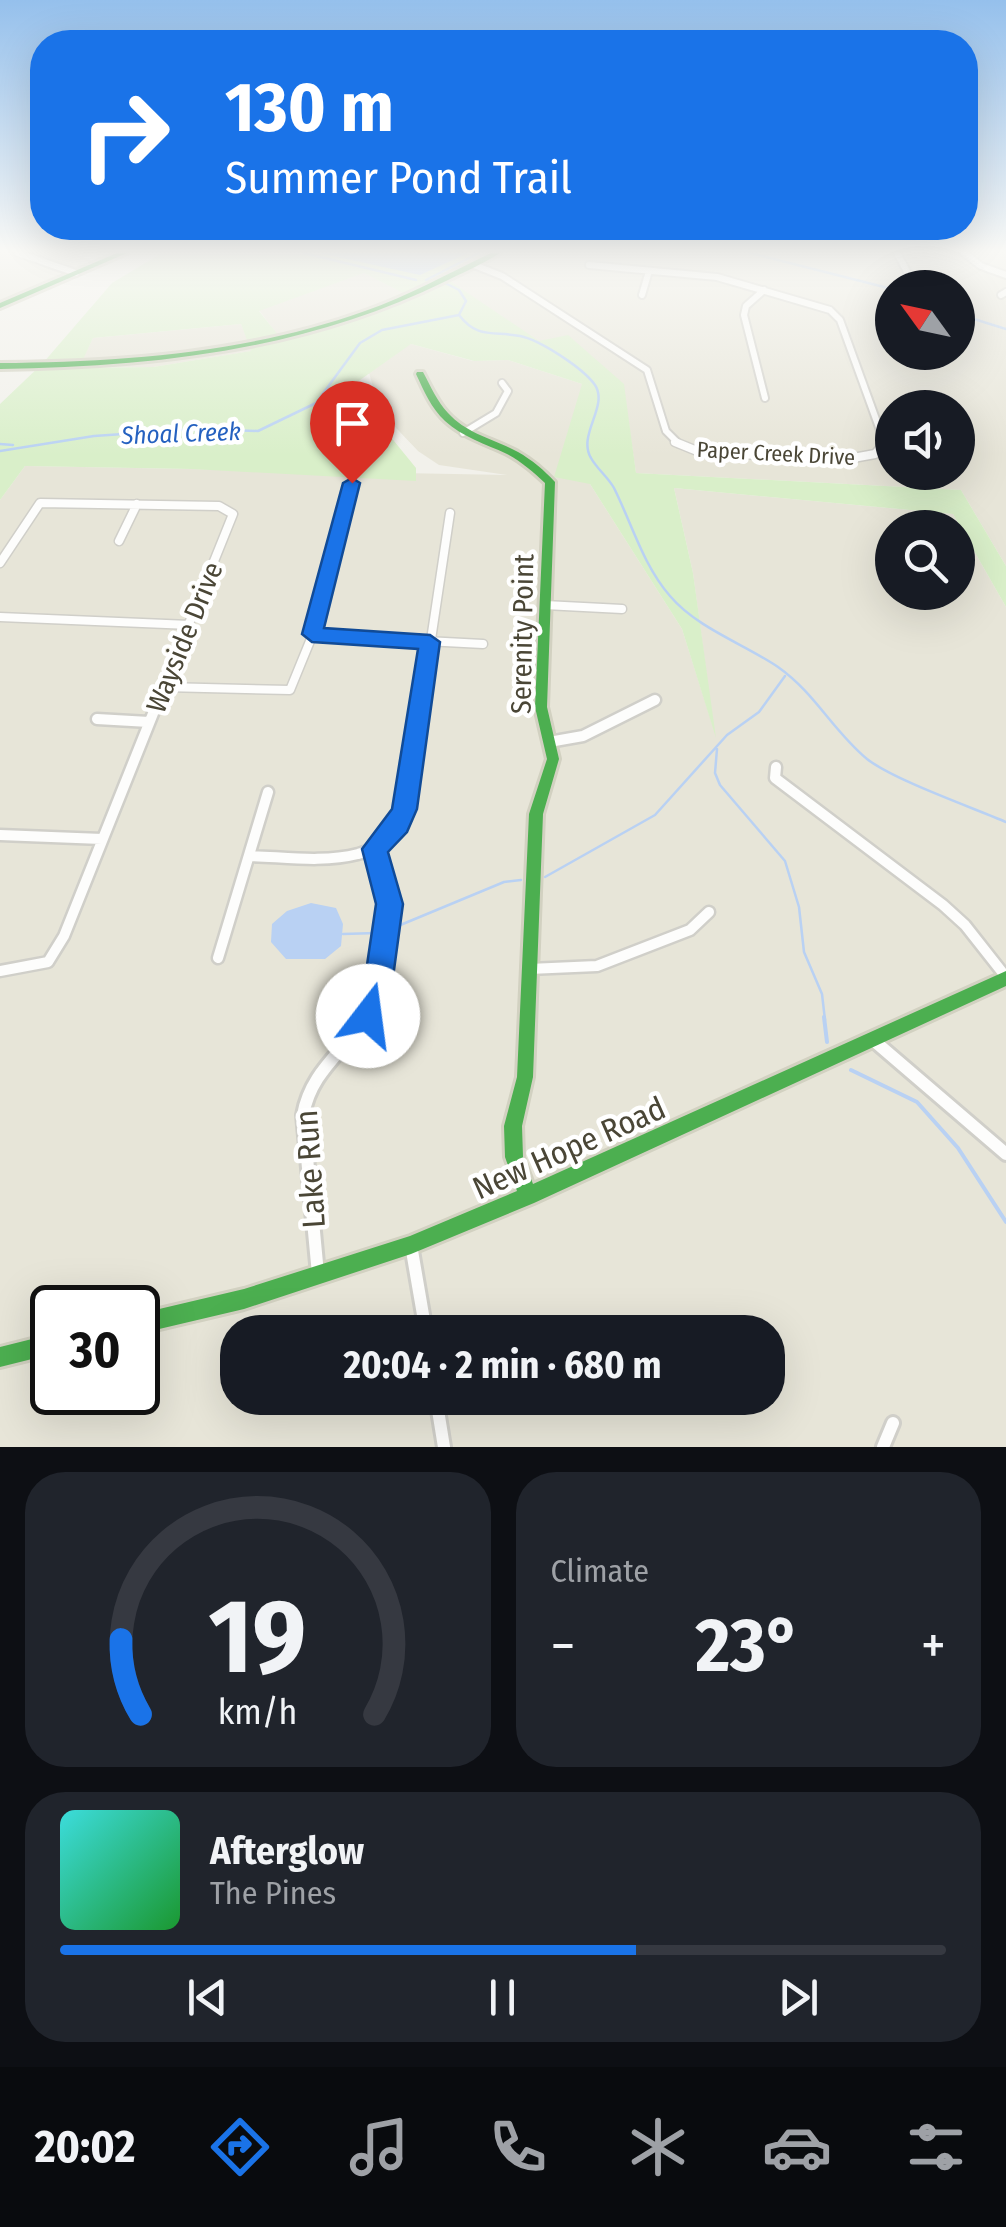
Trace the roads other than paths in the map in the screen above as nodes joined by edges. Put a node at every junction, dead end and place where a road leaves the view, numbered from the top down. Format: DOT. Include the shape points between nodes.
graph roads {
  1 [pos="339,321"];
  2 [pos="571,321"];
  3 [pos="745,321"];
  4 [pos="839,321"];
  5 [pos="0,366"];
  6 [pos="420,374"];
  7 [pos="502,384"];
  8 [pos="765,398"];
  9 [pos="462,433"];
  10 [pos="352,483"];
  11 [pos="137,504"];
  12 [pos="450,513"];
  13 [pos="119,541"];
  14 [pos="0,563"];
  15 [pos="545,605"];
  16 [pos="622,609"];
  17 [pos="0,617"];
  18 [pos="190,624"];
  19 [pos="312,634"];
  20 [pos="430,642"];
  21 [pos="482,644"];
  22 [pos="164,687"];
  23 [pos="655,700"];
  24 [pos="97,719"];
  25 [pos="149,722"];
  26 [pos="549,742"];
  27 [pos="776,767"];
  28 [pos="268,792"];
  29 [pos="0,834"];
  30 [pos="102,839"];
  31 [pos="375,849"];
  32 [pos="249,856"];
  33 [pos="709,912"];
  34 [pos="218,958"];
  35 [pos="530,969"];
  36 [pos="0,971"];
  37 [pos="1006,978"];
  38 [pos="872,1039"];
  39 [pos="1006,1154"];
  40 [pos="528,1197"];
  41 [pos="411,1246"];
  42 [pos="318,1276"];
  43 [pos="423,1315"];
  44 [pos="160,1318"];
  45 [pos="30,1349"];
  46 [pos="0,1356"];
  47 [pos="439,1415"];
  48 [pos="892,1423"];
  49 [pos="444,1447"];
  50 [pos="884,1447"];
  1 -- 5 [label="street" via="224,351"];
  2 -- 4 [label="street, Paper Creek Drive" via="647,370 658,388 664,432 678,446 702,453 854,458 882,450 886,437"];
  3 -- 8 [label="street"];
  6 -- 9 [label="street, Serenity Point" via="432,405"];
  7 -- 9 [label="street" via="508,391 504,406"];
  9 -- 15 [label="street, Serenity Point" via="528,460 550,482"];
  10 -- 19 [label="street"];
  11 -- 13 [label="street"];
  11 -- 14 [label="street, Wayside Drive" via="40,503"];
  11 -- 18 [label="street, Wayside Drive" via="219,506 233,514"];
  12 -- 20 [label="street"];
  15 -- 16 [label="street"];
  15 -- 26 [label="street, Serenity Point" via="541,708"];
  17 -- 18 [label="street"];
  18 -- 22 [label="street, Wayside Drive"];
  19 -- 20 [label="street"];
  19 -- 22 [label="street" via="290,690"];
  20 -- 21 [label="street"];
  20 -- 31 [label="street" via="404,809"];
  22 -- 25 [label="street, Wayside Drive"];
  23 -- 26 [label="street" via="583,736"];
  24 -- 25 [label="street"];
  25 -- 30 [label="street, Wayside Drive"];
  26 -- 35 [label="street, Serenity Point" via="552,759 536,814"];
  27 -- 37 [label="street" via="775,778 944,905"];
  28 -- 32 [label="street"];
  29 -- 30 [label="street"];
  30 -- 36 [label="street, Wayside Drive" via="48,962"];
  31 -- 32 [label="street"];
  31 -- 42 [label="street, Lake Run" via="390,904 377,992 368,1016 305,1092"];
  32 -- 34 [label="street"];
  33 -- 35 [label="street" via="690,930 597,966"];
  35 -- 40 [label="street, Serenity Point" via="525,1076 513,1126 514,1157"];
  37 -- 38 [label="street, New Hope Road"];
  38 -- 39 [label="street"];
  38 -- 40 [label="street, New Hope Road"];
  40 -- 41 [label="street, New Hope Road"];
  41 -- 42 [label="street, New Hope Road"];
  41 -- 43 [label="street"];
  42 -- 44 [label="street, New Hope Road"];
  45 -- 46 [label="street"];
  47 -- 49 [label="street"];
  48 -- 50 [label="street"];
}
